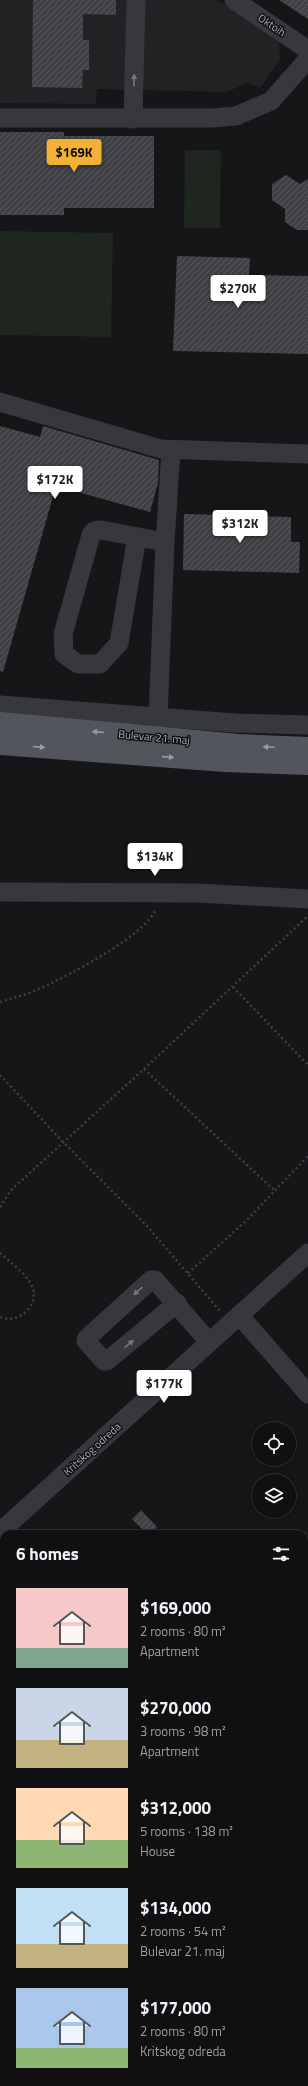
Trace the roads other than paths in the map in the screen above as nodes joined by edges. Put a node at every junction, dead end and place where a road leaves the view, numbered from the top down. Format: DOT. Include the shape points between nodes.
graph roads {
  1 [pos="136,0"];
  2 [pos="234,0"];
  3 [pos="308,50"];
  4 [pos="308,59"];
  5 [pos="0,118"];
  6 [pos="133,118"];
  7 [pos="0,402"];
  8 [pos="171,450"];
  9 [pos="308,454"];
  10 [pos="137,537"];
  11 [pos="165,542"];
  12 [pos="0,705"];
  13 [pos="158,718"];
  14 [pos="0,723"];
  15 [pos="308,725"];
  16 [pos="0,744"];
  17 [pos="308,748"];
  18 [pos="308,764"];
  19 [pos="0,892"];
  20 [pos="308,899"];
  21 [pos="308,1253"];
  22 [pos="177,1303"];
  23 [pos="234,1319"];
  24 [pos="209,1342"];
  25 [pos="308,1394"];
  26 [pos="2,1530"];
  6 -- 1 [label="street, one-way"];
  2 -- 3 [label="street, Oktoih"];
  4 -- 6 [label="street" via="271,101 246,113 226,118"];
  5 -- 6 [label="street"];
  7 -- 8 [label="street" via="134,442"];
  8 -- 9 [label="street"];
  8 -- 11 [label="street"];
  10 -- 10 [label="street" via="100,530 94,531 91,535 63,634 64,654 78,664 100,664 119,643"];
  10 -- 11 [label="street"];
  11 -- 13 [label="street"];
  12 -- 13 [label="street"];
  13 -- 15 [label="street"];
  17 -- 14 [label="main road, Bulevar 21. maj, one-way" via="239,745"];
  16 -- 18 [label="main road, Bulevar 21. maj, one-way" via="225,762"];
  19 -- 20 [label="street" via="157,893"];
  21 -- 23 [label="street, Kritskog odreda"];
  22 -- 22 [label="street, one-way" via="155,1280 151,1280 86,1338 86,1341 104,1361 107,1361"];
  22 -- 24 [label="street"];
  23 -- 24 [label="street, Kritskog odreda"];
  23 -- 25 [label="street"];
  24 -- 26 [label="street, Kritskog odreda"];
}
